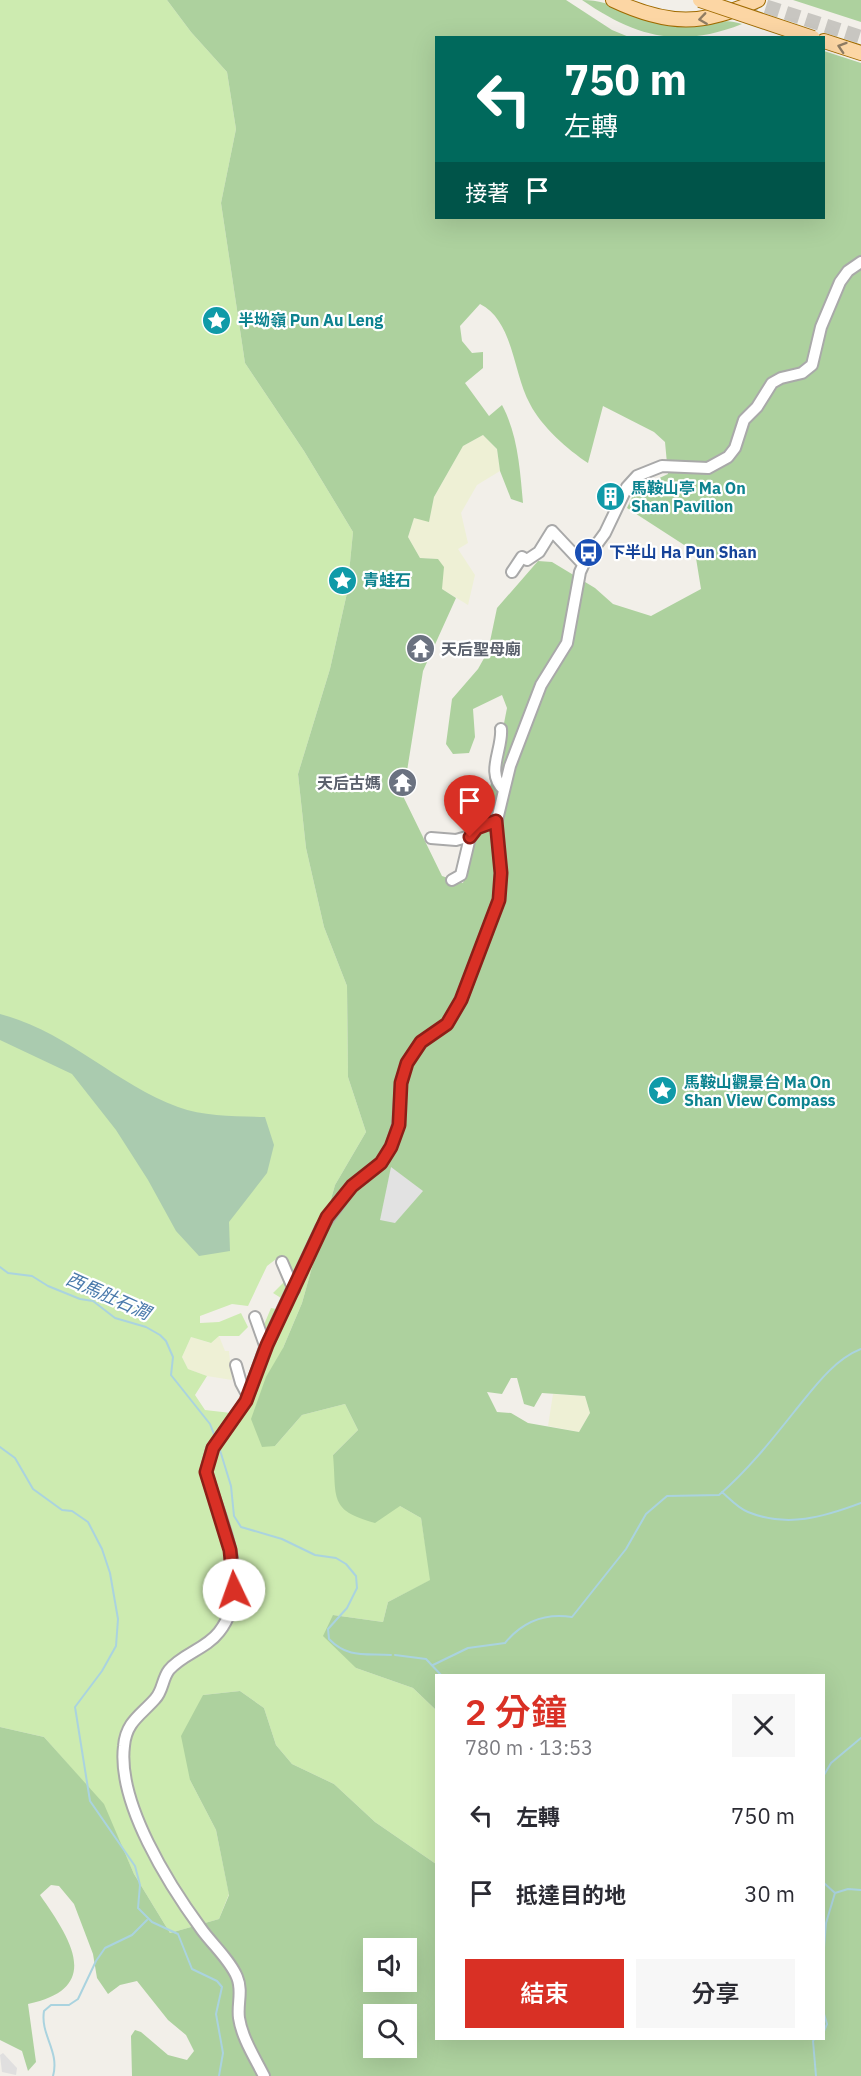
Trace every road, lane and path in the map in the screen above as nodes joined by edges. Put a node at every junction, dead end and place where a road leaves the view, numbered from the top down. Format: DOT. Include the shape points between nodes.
graph roads {
  1 [pos="613,0"];
  2 [pos="700,0"];
  3 [pos="758,0"];
  4 [pos="807,36"];
  5 [pos="825,41"];
  6 [pos="861,53"];
  7 [pos="861,261"];
  8 [pos="583,564"];
  9 [pos="512,572"];
  10 [pos="501,729"];
  11 [pos="504,790"];
  12 [pos="496,821"];
  13 [pos="470,836"];
  14 [pos="431,838"];
  15 [pos="452,880"];
  16 [pos="282,1262"];
  17 [pos="294,1290"];
  18 [pos="255,1317"];
  19 [pos="266,1348"];
  20 [pos="236,1365"];
  21 [pos="248,1396"];
  22 [pos="262,2075"];
  3 -- 1 [label="main road, one-way" via="720,16 686,21 642,12"];
  2 -- 4 [label="main road, bridge"];
  6 -- 5 [label="main road, one-way"];
  7 -- 8 [label="street" via="840,282 821,327 812,364 802,373 772,383 744,420 734,452 708,468 662,466 637,476"];
  8 -- 9 [label="street" via="552,531 539,552 527,560 522,557"];
  8 -- 11 [label="street" via="567,643 541,685"];
  10 -- 11 [label="street" via="495,769 498,784"];
  11 -- 12 [label="street"];
  12 -- 13 [label="street" via="477,828"];
  12 -- 17 [label="street" via="501,873 499,900 461,1000 447,1024 421,1042 409,1059 402,1076 399,1125 391,1147 381,1163 352,1186 327,1217"];
  13 -- 14 [label="street" via="456,840"];
  13 -- 15 [label="street" via="461,876"];
  16 -- 17 [label="street"];
  17 -- 19 [label="street"];
  18 -- 19 [label="street"];
  19 -- 21 [label="street"];
  20 -- 21 [label="street"];
  21 -- 22 [label="street" via="210,1452 206,1472 234,1564 230,1609 220,1632 169,1670 156,1698 129,1725 123,1764 144,1835 192,1916 236,1976 241,2023"];
}
